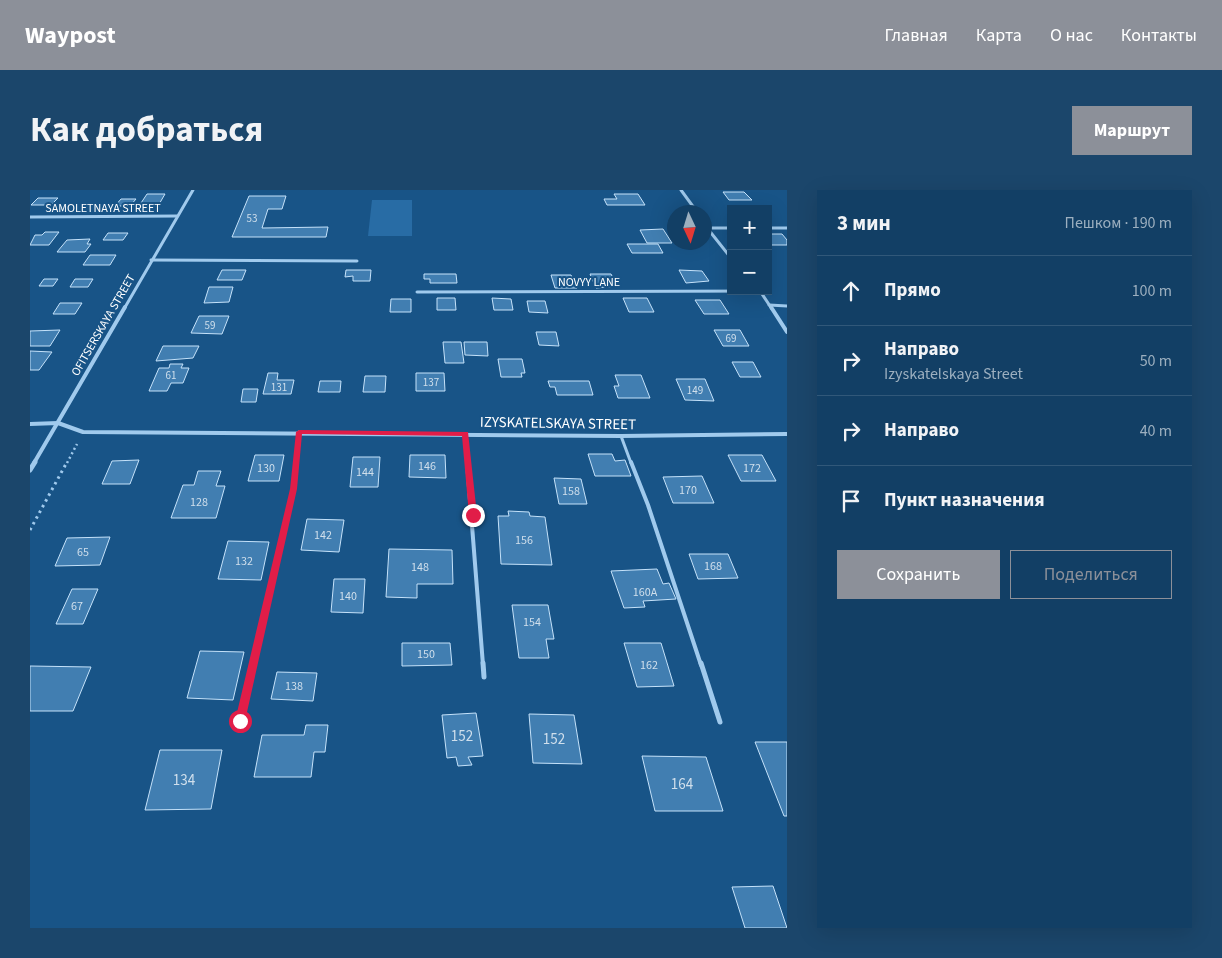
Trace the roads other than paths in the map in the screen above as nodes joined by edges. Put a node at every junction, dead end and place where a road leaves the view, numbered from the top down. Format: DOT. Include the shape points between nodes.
graph roads {
  1 [pos="193,190"];
  2 [pos="681,190"];
  3 [pos="692,205"];
  4 [pos="177,216"];
  5 [pos="30,217"];
  6 [pos="712,228"];
  7 [pos="727,228"];
  8 [pos="772,228"];
  9 [pos="787,228"];
  10 [pos="712,234"];
  11 [pos="727,253"];
  12 [pos="151,260"];
  13 [pos="357,261"];
  14 [pos="727,291"];
  15 [pos="417,292"];
  16 [pos="763,295"];
  17 [pos="769,305"];
  18 [pos="787,306"];
  19 [pos="787,332"];
  20 [pos="58,423"];
  21 [pos="30,424"];
  22 [pos="299,432"];
  23 [pos="465,434"];
  24 [pos="787,434"];
  25 [pos="621,436"];
  26 [pos="30,470"];
  27 [pos="484,677"];
  28 [pos="240,721"];
  29 [pos="720,722"];
  1 -- 4 [label="street, OFITSERSKAYA STREET"];
  2 -- 3 [label="street"];
  4 -- 5 [label="street, SAMOLETNAYA STREET"];
  4 -- 12 [label="street, OFITSERSKAYA STREET"];
  6 -- 7 [label="street"];
  8 -- 9 [label="street"];
  10 -- 11 [label="street"];
  12 -- 13 [label="street"];
  12 -- 20 [label="street, OFITSERSKAYA STREET"];
  14 -- 15 [label="street, NOVYY LANE"];
  16 -- 17 [label="street"];
  17 -- 18 [label="street"];
  17 -- 19 [label="street"];
  20 -- 21 [label="street, IZYSKATELSKAYA STREET"];
  20 -- 22 [label="street, IZYSKATELSKAYA STREET" via="83,432"];
  20 -- 26 [label="street, OFITSERSKAYA STREET"];
  22 -- 23 [label="street, IZYSKATELSKAYA STREET"];
  22 -- 28 [label="lane" via="294,489"];
  23 -- 25 [label="street, IZYSKATELSKAYA STREET"];
  23 -- 27 [label="lane"];
  24 -- 25 [label="street, IZYSKATELSKAYA STREET"];
  25 -- 29 [label="lane" via="648,505"];
}
